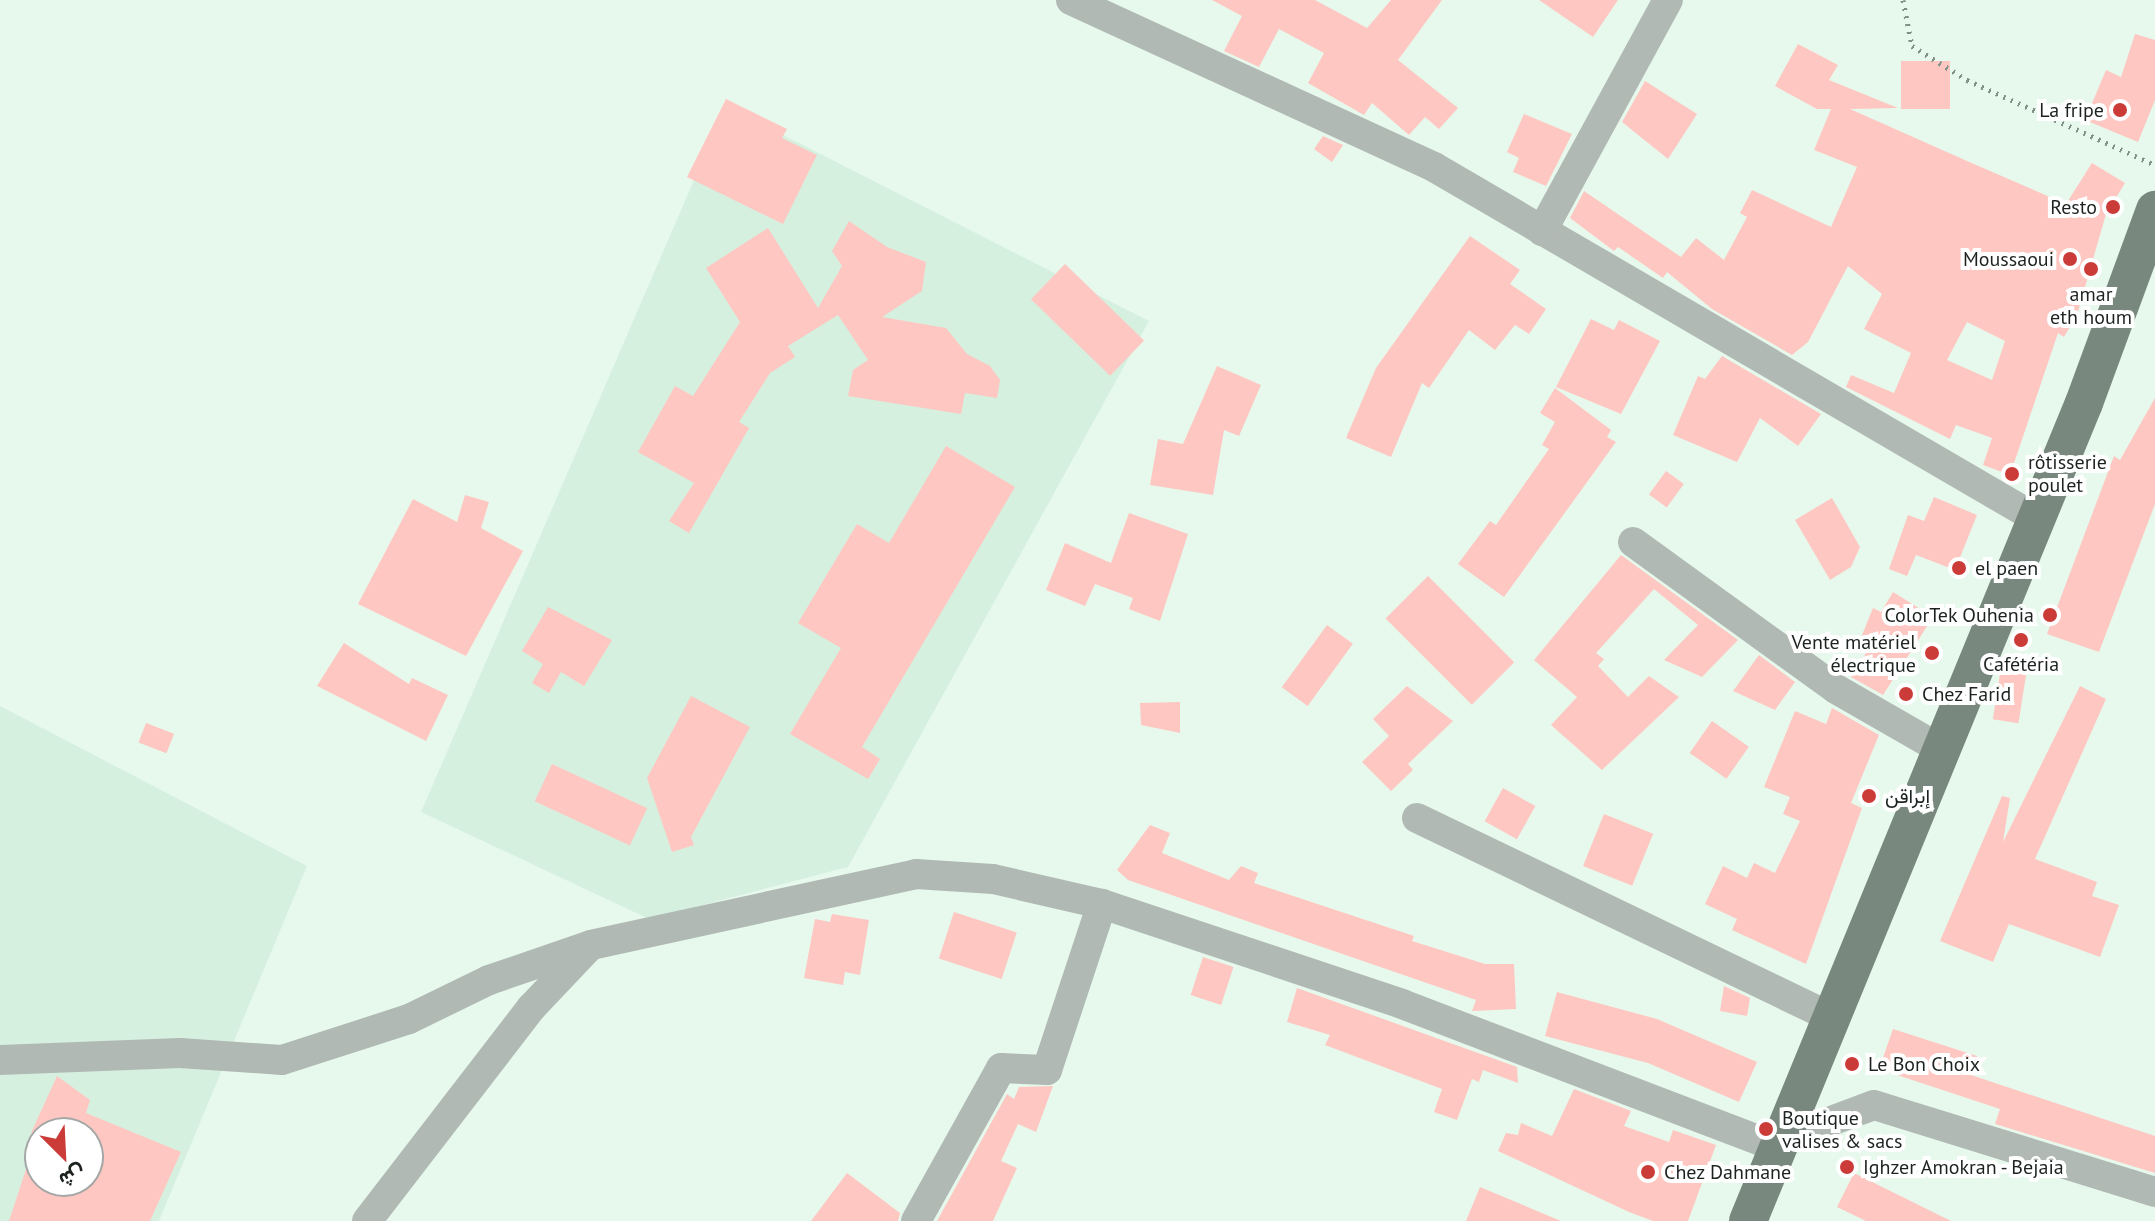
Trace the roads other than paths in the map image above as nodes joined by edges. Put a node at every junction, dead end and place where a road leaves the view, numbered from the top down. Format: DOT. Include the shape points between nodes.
graph roads {
  1 [pos="1071,0"];
  2 [pos="1668,0"];
  3 [pos="2155,210"];
  4 [pos="1542,231"];
  5 [pos="2037,519"];
  6 [pos="1633,542"];
  7 [pos="1942,750"];
  8 [pos="1417,818"];
  9 [pos="1102,904"];
  10 [pos="591,945"];
  11 [pos="1831,1017"];
  12 [pos="0,1060"];
  13 [pos="1782,1137"];
  14 [pos="2155,1192"];
  15 [pos="367,1221"];
  16 [pos="916,1221"];
  17 [pos="1748,1221"];
  1 -- 4 [label="street" via="1434,167"];
  2 -- 4 [label="street"];
  3 -- 5 [label="main road"];
  4 -- 5 [label="street"];
  5 -- 7 [label="main road"];
  6 -- 7 [label="street" via="1836,689"];
  7 -- 11 [label="main road"];
  8 -- 11 [label="street"];
  9 -- 10 [label="street" via="993,879 916,874"];
  9 -- 13 [label="street"];
  9 -- 16 [label="street" via="1047,1070 1001,1068"];
  10 -- 12 [label="street" via="489,980 409,1019 282,1060 180,1053"];
  10 -- 15 [label="street" via="531,1008"];
  11 -- 13 [label="main road"];
  13 -- 14 [label="street" via="1874,1105"];
  13 -- 17 [label="main road"];
}
